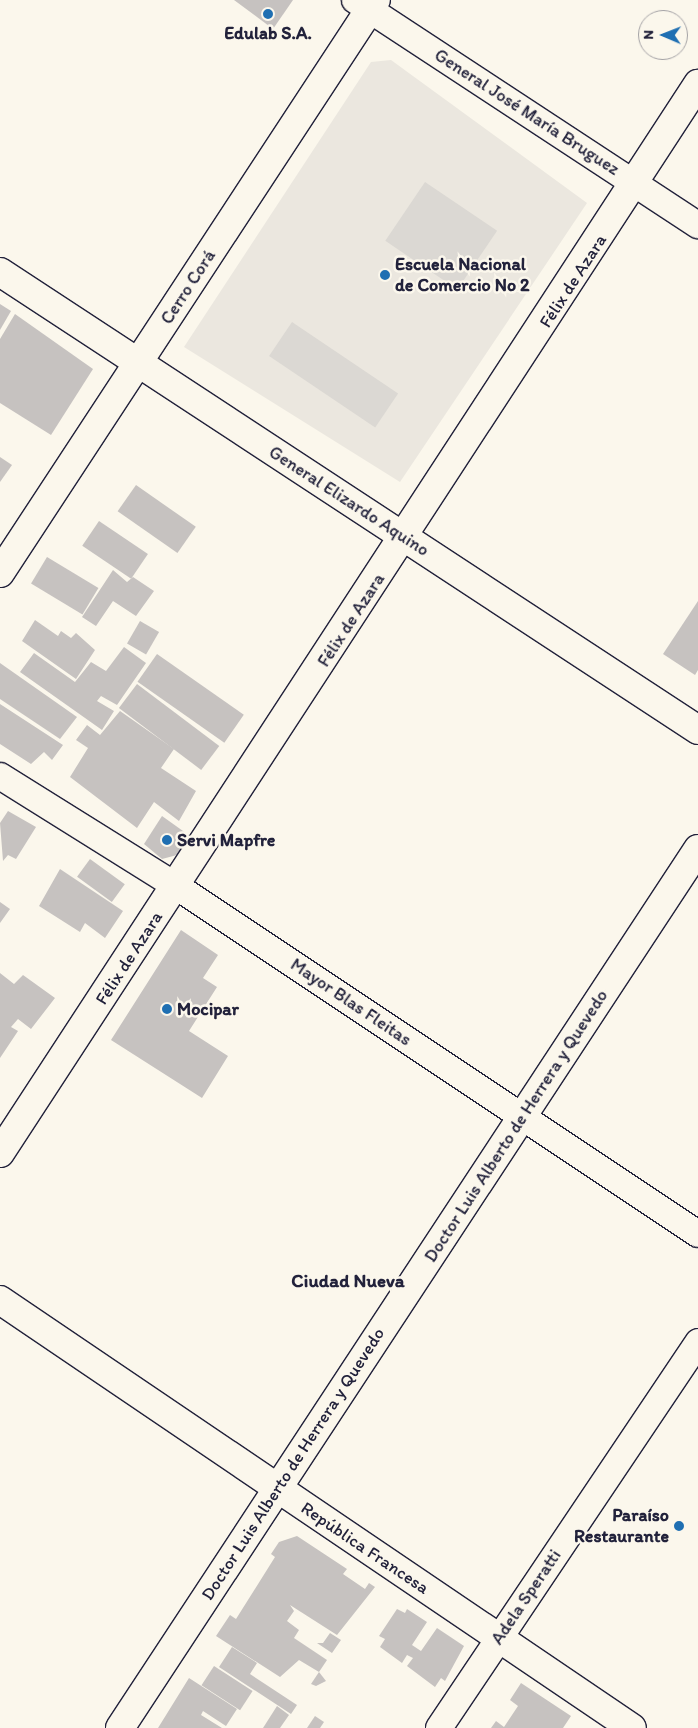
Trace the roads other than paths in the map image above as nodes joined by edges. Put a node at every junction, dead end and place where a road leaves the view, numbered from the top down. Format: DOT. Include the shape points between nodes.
graph roads {
  1 [pos="367,3"];
  2 [pos="698,84"];
  3 [pos="636,184"];
  4 [pos="698,224"];
  5 [pos="0,272"];
  6 [pos="138,363"];
  7 [pos="406,537"];
  8 [pos="0,573"];
  9 [pos="698,730"];
  10 [pos="0,776"];
  11 [pos="698,849"];
  12 [pos="176,886"];
  13 [pos="524,1116"];
  14 [pos="0,1153"];
  15 [pos="698,1234"];
  16 [pos="0,1300"];
  17 [pos="698,1342"];
  18 [pos="277,1488"];
  19 [pos="498,1639"];
  20 [pos="120,1728"];
  21 [pos="439,1728"];
  22 [pos="632,1728"];
  1 -- 3 [label="street, General José María Bruguez"];
  1 -- 6 [label="street, Cerro Corá"];
  2 -- 3 [label="street, Félix de Azara"];
  3 -- 4 [label="street, General José María Bruguez"];
  3 -- 7 [label="street, Félix de Azara"];
  5 -- 6 [label="street, General Elizardo Aquino"];
  6 -- 7 [label="street, General Elizardo Aquino"];
  6 -- 8 [label="street, Cerro Corá"];
  7 -- 9 [label="street, General Elizardo Aquino"];
  7 -- 12 [label="street, Félix de Azara"];
  10 -- 12 [label="street, Mayor Blas Fleitas"];
  11 -- 13 [label="street, Doctor Luis Alberto de Herrera y Quevedo"];
  12 -- 13 [label="street, Mayor Blas Fleitas"];
  12 -- 14 [label="street, Félix de Azara"];
  13 -- 15 [label="street, Mayor Blas Fleitas"];
  13 -- 18 [label="street, Doctor Luis Alberto de Herrera y Quevedo"];
  16 -- 18 [label="street, República Francesa"];
  17 -- 19 [label="street, Adela Speratti"];
  18 -- 19 [label="street, República Francesa"];
  18 -- 20 [label="street, Doctor Luis Alberto de Herrera y Quevedo"];
  19 -- 21 [label="street, Adela Speratti"];
  19 -- 22 [label="street, República Francesa"];
}
